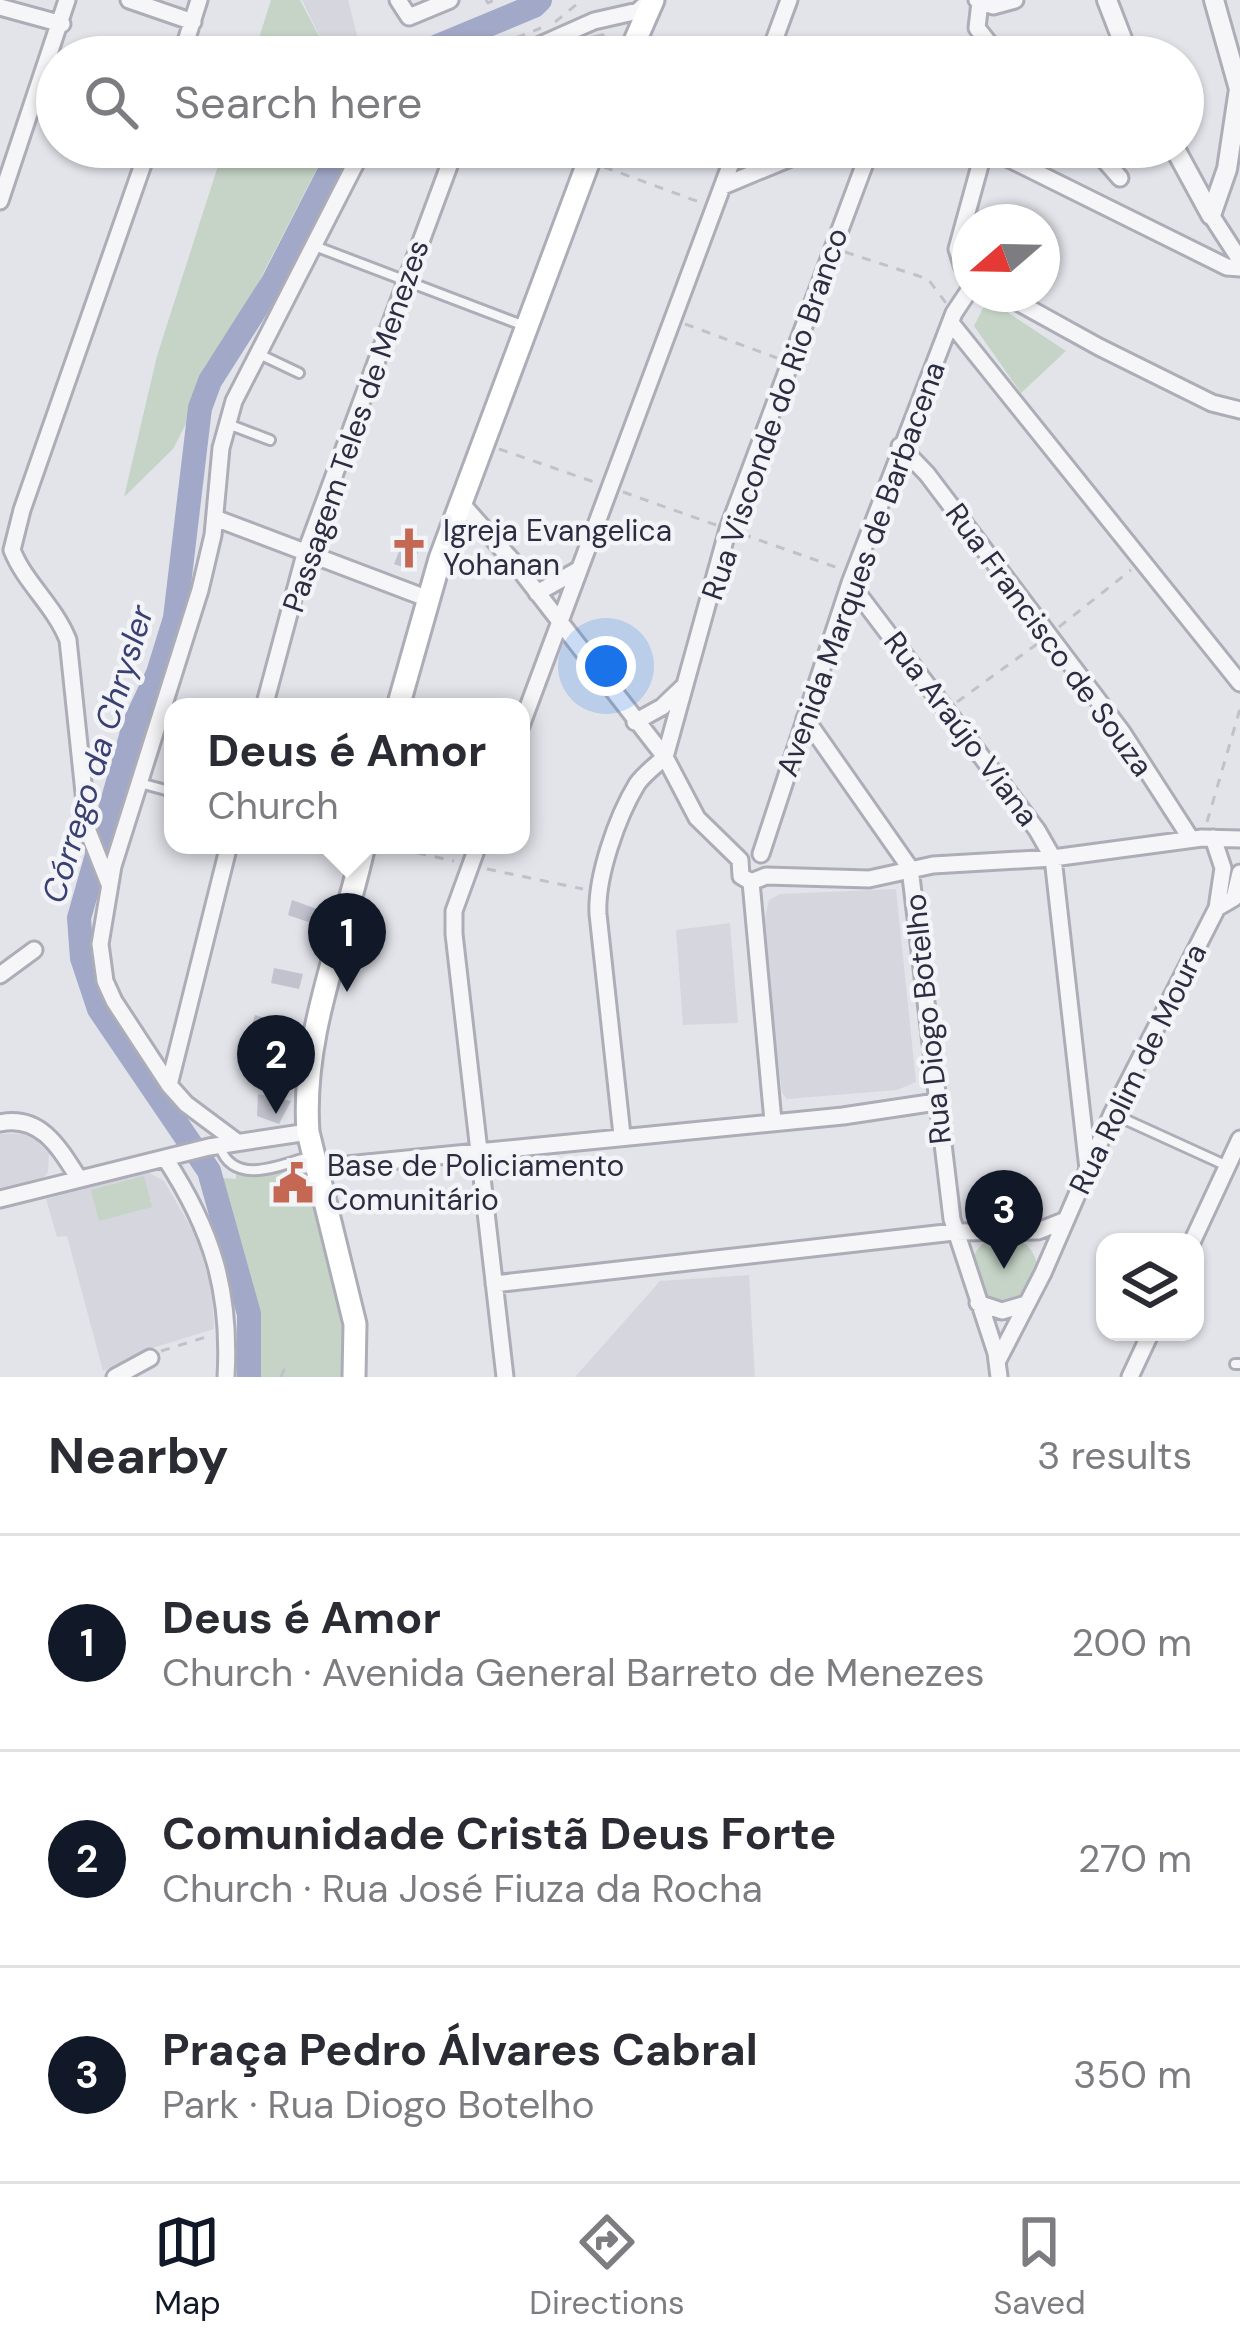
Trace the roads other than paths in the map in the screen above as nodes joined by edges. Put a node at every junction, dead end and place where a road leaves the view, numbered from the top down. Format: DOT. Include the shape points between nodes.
graph roads {
  1 [pos="68,0"];
  2 [pos="129,0"];
  3 [pos="200,0"];
  4 [pos="398,0"];
  5 [pos="450,0"];
  6 [pos="789,0"];
  7 [pos="1016,0"];
  8 [pos="1108,0"];
  9 [pos="1214,0"];
  10 [pos="979,1"];
  11 [pos="645,3"];
  12 [pos="0,7"];
  13 [pos="193,22"];
  14 [pos="62,24"];
  15 [pos="58,36"];
  16 [pos="188,36"];
  17 [pos="560,36"];
  18 [pos="636,36"];
  19 [pos="776,36"];
  20 [pos="983,36"];
  21 [pos="1121,36"];
  22 [pos="36,98"];
  23 [pos="142,168"];
  24 [pos="353,168"];
  25 [pos="447,168"];
  26 [pos="586,168"];
  27 [pos="729,168"];
  28 [pos="765,168"];
  29 [pos="863,168"];
  30 [pos="979,168"];
  31 [pos="1027,168"];
  32 [pos="1111,168"];
  33 [pos="1185,168"];
  34 [pos="1120,178"];
  35 [pos="723,185"];
  36 [pos="0,201"];
  37 [pos="969,204"];
  38 [pos="1211,215"];
  39 [pos="311,245"];
  40 [pos="1240,264"];
  41 [pos="406,280"];
  42 [pos="956,312"];
  43 [pos="1037,312"];
  44 [pos="952,318"];
  45 [pos="529,327"];
  46 [pos="258,353"];
  47 [pos="299,373"];
  48 [pos="1240,410"];
  49 [pos="227,424"];
  50 [pos="270,440"];
  51 [pos="900,446"];
  52 [pos="462,504"];
  53 [pos="215,518"];
  54 [pos="6,551"];
  55 [pos="305,554"];
  56 [pos="580,568"];
  57 [pos="852,578"];
  58 [pos="537,593"];
  59 [pos="427,598"];
  60 [pos="560,624"];
  61 [pos="1240,683"];
  62 [pos="686,684"];
  63 [pos="166,698"];
  64 [pos="266,698"];
  65 [pos="400,698"];
  66 [pos="530,702"];
  67 [pos="164,704"];
  68 [pos="805,718"];
  69 [pos="635,722"];
  70 [pos="665,757"];
  71 [pos="138,782"];
  72 [pos="164,789"];
  73 [pos="1202,838"];
  74 [pos="1240,840"];
  75 [pos="227,854"];
  76 [pos="362,854"];
  77 [pos="475,854"];
  78 [pos="761,854"];
  79 [pos="1053,858"];
  80 [pos="740,860"];
  81 [pos="905,870"];
  82 [pos="1240,874"];
  83 [pos="105,878"];
  84 [pos="759,879"];
  85 [pos="1237,896"];
  86 [pos="1217,908"];
  87 [pos="34,950"];
  88 [pos="0,975"];
  89 [pos="170,1085"];
  90 [pos="936,1102"];
  91 [pos="1112,1114"];
  92 [pos="772,1121"];
  93 [pos="0,1123"];
  94 [pos="308,1132"];
  95 [pos="622,1135"];
  96 [pos="1240,1139"];
  97 [pos="237,1142"];
  98 [pos="214,1146"];
  99 [pos="478,1150"];
  100 [pos="174,1156"];
  101 [pos="315,1162"];
  102 [pos="1227,1166"];
  103 [pos="1088,1169"];
  104 [pos="79,1179"];
  105 [pos="0,1199"];
  106 [pos="1066,1220"];
  107 [pos="991,1231"];
  108 [pos="1014,1231"];
  109 [pos="954,1232"];
  110 [pos="1196,1233"];
  111 [pos="963,1261"];
  112 [pos="1043,1273"];
  113 [pos="494,1284"];
  114 [pos="978,1303"];
  115 [pos="1028,1303"];
  116 [pos="1147,1341"];
  117 [pos="150,1358"];
  118 [pos="999,1368"];
  119 [pos="116,1377"];
  120 [pos="226,1377"];
  121 [pos="354,1377"];
  122 [pos="505,1377"];
  123 [pos="1130,1377"];
  1 -- 14 [label="street"];
  2 -- 13 [label="street"];
  3 -- 13 [label="street"];
  4 -- 5 [label="street" via="409,16"];
  6 -- 19 [label="street"];
  7 -- 10 [label="street"];
  8 -- 21 [label="street"];
  9 -- 38 [label="street" via="1239,89"];
  10 -- 20 [label="street"];
  11 -- 17 [label="street"];
  11 -- 18 [label="main road"];
  12 -- 14 [label="street"];
  13 -- 16 [label="street"];
  14 -- 15 [label="street"];
  22 -- 36 [label="street"];
  23 -- 54 [label="street"];
  24 -- 39 [label="street"];
  25 -- 41 [label="street, Passagem Teles de Menezes"];
  26 -- 45 [label="main road"];
  27 -- 35 [label="street"];
  28 -- 35 [label="street"];
  29 -- 62 [label="street, Rua Visconde do Rio Branco" via="728,529"];
  30 -- 37 [label="street"];
  31 -- 40 [label="street" via="1227,267"];
  32 -- 34 [label="street"];
  33 -- 38 [label="street"];
  35 -- 56 [label="street"];
  38 -- 40 [label="street"];
  39 -- 41 [label="lane"];
  39 -- 46 [label="street"];
  41 -- 45 [label="lane"];
  41 -- 55 [label="street, Passagem Teles de Menezes"];
  42 -- 44 [label="street, Avenida Marques de Barbacena"];
  43 -- 48 [label="street"];
  44 -- 51 [label="street, Avenida Marques de Barbacena"];
  44 -- 61 [label="street"];
  45 -- 52 [label="main road"];
  46 -- 47 [label="lane"];
  46 -- 49 [label="street"];
  49 -- 50 [label="lane"];
  49 -- 53 [label="street"];
  51 -- 57 [label="street, Avenida Marques de Barbacena"];
  51 -- 73 [label="street, Rua Francisco de Souza"];
  52 -- 58 [label="street"];
  52 -- 59 [label="main road"];
  53 -- 55 [label="street"];
  53 -- 63 [label="street"];
  54 -- 83 [label="street" via="68,640 88,831"];
  55 -- 59 [label="street"];
  55 -- 64 [label="street, Passagem Teles de Menezes"];
  56 -- 58 [label="street"];
  56 -- 60 [label="street"];
  57 -- 68 [label="street, Avenida Marques de Barbacena"];
  57 -- 79 [label="street, Rua Araújo Viana"];
  58 -- 60 [label="street"];
  59 -- 65 [label="main road"];
  60 -- 66 [label="street"];
  60 -- 69 [label="street"];
  62 -- 69 [label="street"];
  62 -- 70 [label="street, Rua Visconde do Rio Branco"];
  67 -- 71 [label="street"];
  68 -- 78 [label="street, Avenida Marques de Barbacena"];
  68 -- 81 [label="street"];
  69 -- 70 [label="street"];
  70 -- 80 [label="street" via="697,818"];
  70 -- 95 [label="street" via="638,783 597,890"];
  71 -- 72 [label="lane"];
  71 -- 83 [label="street"];
  73 -- 74 [label="street"];
  73 -- 79 [label="street"];
  73 -- 86 [label="street, Rua Rolim de Moura" via="1223,868"];
  75 -- 89 [label="street"];
  76 -- 94 [label="main road" via="315,1032"];
  77 -- 99 [label="street" via="454,910 454,934"];
  78 -- 80 [label="street"];
  78 -- 84 [label="street" via="769,866"];
  79 -- 81 [label="street"];
  79 -- 103 [label="street, Rua Araújo Viana"];
  80 -- 84 [label="street" via="739,872"];
  81 -- 84 [label="street"];
  81 -- 90 [label="street, Rua Diogo Botelho"];
  82 -- 85 [label="street, Rua Rolim de Moura"];
  83 -- 89 [label="street" via="105,981"];
  84 -- 92 [label="street"];
  85 -- 86 [label="street, Rua Rolim de Moura"];
  86 -- 91 [label="street, Rua Rolim de Moura"];
  87 -- 88 [label="street"];
  89 -- 97 [label="street"];
  90 -- 92 [label="street"];
  90 -- 109 [label="street, Rua Diogo Botelho"];
  91 -- 102 [label="lane"];
  91 -- 103 [label="street, Rua Rolim de Moura"];
  92 -- 95 [label="street"];
  93 -- 104 [label="street" via="43,1131"];
  94 -- 97 [label="street"];
  94 -- 101 [label="main road"];
  95 -- 99 [label="street"];
  96 -- 102 [label="street"];
  97 -- 98 [label="street"];
  98 -- 100 [label="street"];
  98 -- 101 [label="lane" via="242,1170"];
  99 -- 101 [label="street"];
  99 -- 113 [label="street"];
  100 -- 104 [label="street"];
  100 -- 120 [label="street" via="223,1292"];
  101 -- 121 [label="main road" via="356,1324"];
  102 -- 110 [label="street"];
  103 -- 106 [label="street, Rua Rolim de Moura"];
  104 -- 105 [label="street"];
  106 -- 108 [label="street"];
  106 -- 112 [label="street, Rua Rolim de Moura"];
  107 -- 108 [label="street"];
  107 -- 109 [label="street"];
  107 -- 111 [label="street"];
  108 -- 112 [label="street" via="1036,1247"];
  109 -- 111 [label="street, Rua Diogo Botelho"];
  109 -- 113 [label="street"];
  111 -- 114 [label="street, Rua Diogo Botelho"];
  112 -- 115 [label="street, Rua Rolim de Moura"];
  113 -- 122 [label="street"];
  114 -- 115 [label="street" via="1002,1311"];
  114 -- 118 [label="street, Rua Diogo Botelho"];
  115 -- 118 [label="street, Rua Rolim de Moura"];
  116 -- 123 [label="street"];
  117 -- 119 [label="street"];
}
